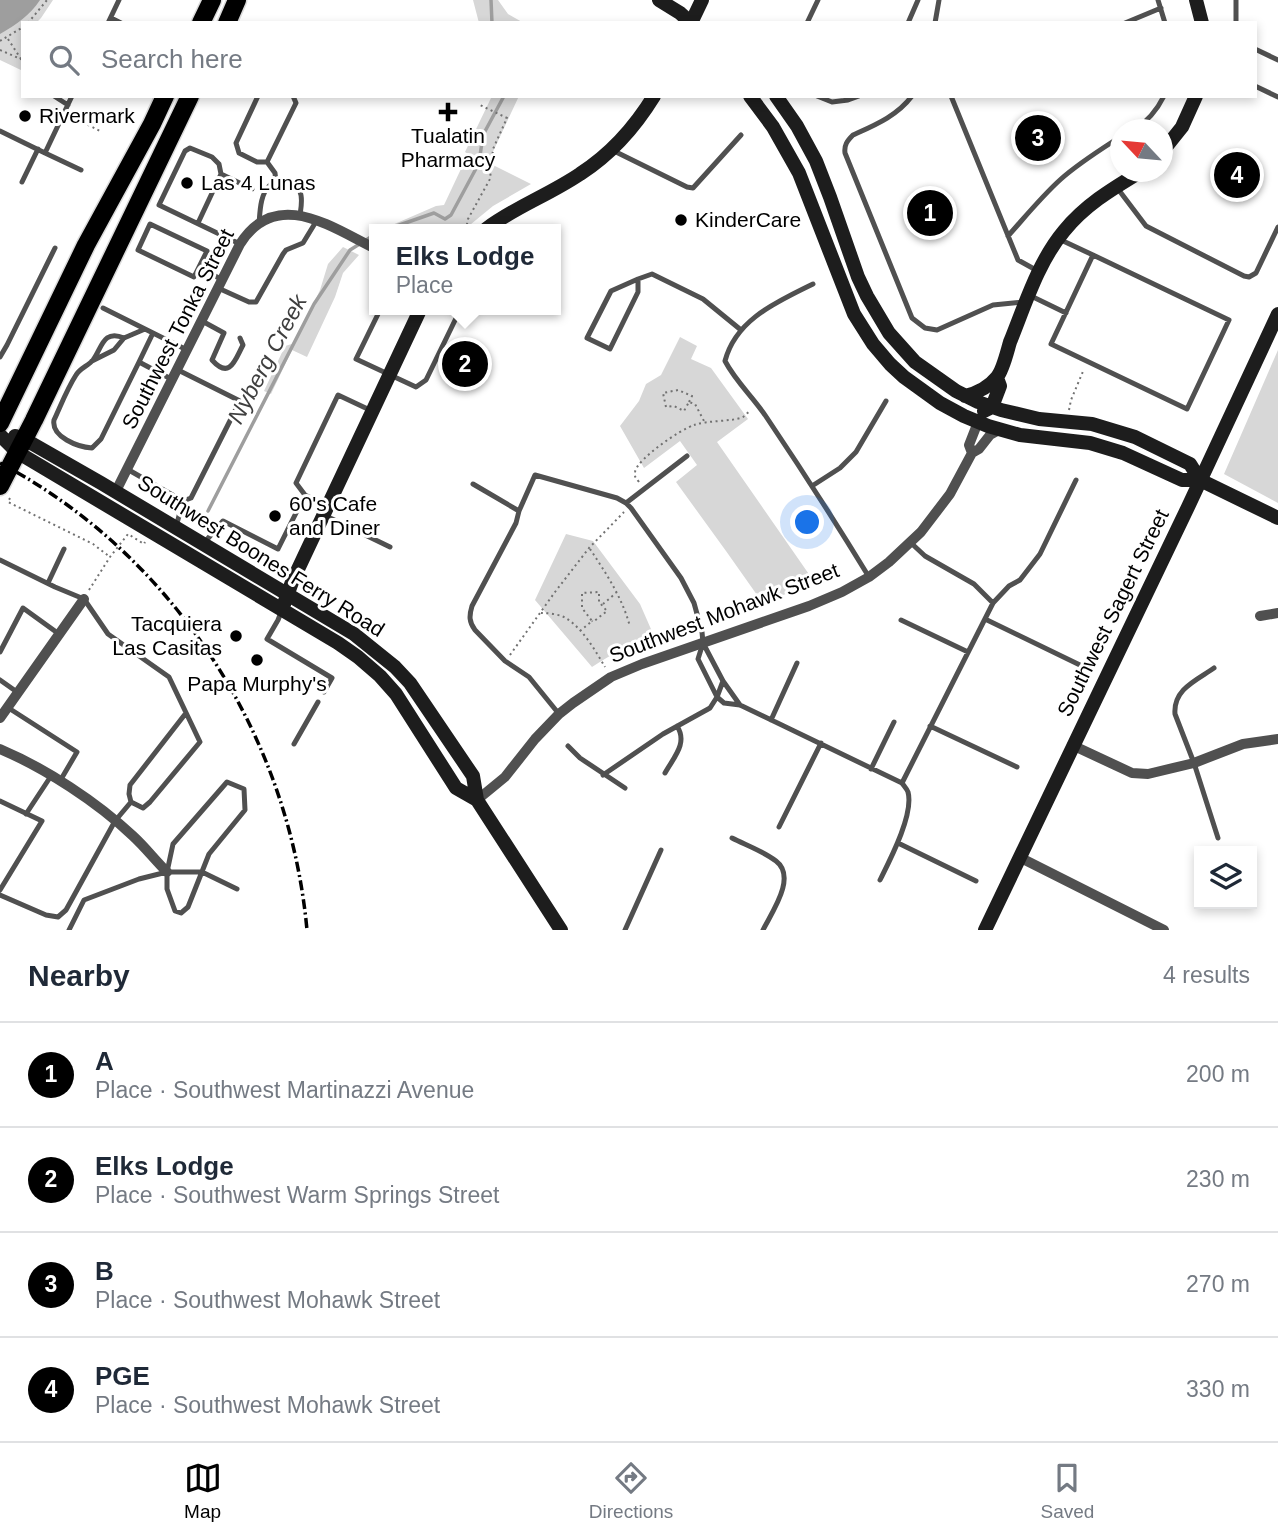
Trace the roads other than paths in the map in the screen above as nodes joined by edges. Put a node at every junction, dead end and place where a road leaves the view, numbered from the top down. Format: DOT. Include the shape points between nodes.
graph roads {
  1 [pos="119,0"];
  2 [pos="212,0"];
  3 [pos="237,0"];
  4 [pos="659,0"];
  5 [pos="702,0"];
  6 [pos="818,0"];
  7 [pos="918,0"];
  8 [pos="939,0"];
  9 [pos="1158,0"];
  10 [pos="1196,0"];
  11 [pos="1236,0"];
  12 [pos="1161,8"];
  13 [pos="109,20"];
  14 [pos="202,21"];
  15 [pos="228,21"];
  16 [pos="689,21"];
  17 [pos="692,21"];
  18 [pos="808,21"];
  19 [pos="909,21"];
  20 [pos="935,21"];
  21 [pos="1130,21"];
  22 [pos="1164,21"];
  23 [pos="1201,21"];
  24 [pos="1236,21"];
  25 [pos="1257,50"];
  26 [pos="1278,60"];
  27 [pos="1257,87"];
  28 [pos="1278,97"];
  29 [pos="57,98"];
  30 [pos="71,98"];
  31 [pos="164,98"];
  32 [pos="189,98"];
  33 [pos="257,98"];
  34 [pos="294,98"];
  35 [pos="653,98"];
  36 [pos="751,98"];
  37 [pos="777,98"];
  38 [pos="822,98"];
  39 [pos="846,98"];
  40 [pos="910,98"];
  41 [pos="952,98"];
  42 [pos="1163,98"];
  43 [pos="1195,98"];
  44 [pos="68,105"];
  45 [pos="1148,119"];
  46 [pos="0,131"];
  47 [pos="741,135"];
  48 [pos="1173,139"];
  49 [pos="1110,144"];
  50 [pos="38,149"];
  51 [pos="611,150"];
  52 [pos="45,153"];
  53 [pos="267,162"];
  54 [pos="81,170"];
  55 [pos="221,174"];
  56 [pos="22,182"];
  57 [pos="276,182"];
  58 [pos="1124,182"];
  59 [pos="1116,187"];
  60 [pos="252,189"];
  61 [pos="300,215"];
  62 [pos="317,220"];
  63 [pos="198,223"];
  64 [pos="259,224"];
  65 [pos="494,224"];
  66 [pos="1278,227"];
  67 [pos="1008,236"];
  68 [pos="1058,238"];
  69 [pos="240,244"];
  70 [pos="369,246"];
  71 [pos="55,248"];
  72 [pos="1093,255"];
  73 [pos="199,268"];
  74 [pos="1039,271"];
  75 [pos="638,279"];
  76 [pos="220,284"];
  77 [pos="813,284"];
  78 [pos="1028,298"];
  79 [pos="103,309"];
  80 [pos="1066,313"];
  81 [pos="1278,314"];
  82 [pos="378,315"];
  83 [pos="418,315"];
  84 [pos="458,315"];
  85 [pos="202,321"];
  86 [pos="145,329"];
  87 [pos="741,330"];
  88 [pos="153,333"];
  89 [pos="124,338"];
  90 [pos="240,338"];
  91 [pos="187,350"];
  92 [pos="0,357"];
  93 [pos="92,361"];
  94 [pos="139,362"];
  95 [pos="175,375"];
  96 [pos="389,375"];
  97 [pos="996,378"];
  98 [pos="965,396"];
  99 [pos="886,401"];
  100 [pos="947,407"];
  101 [pos="992,407"];
  102 [pos="372,411"];
  103 [pos="978,422"];
  104 [pos="0,423"];
  105 [pos="999,430"];
  106 [pos="0,434"];
  107 [pos="20,445"];
  108 [pos="972,453"];
  109 [pos="687,456"];
  110 [pos="127,469"];
  111 [pos="1076,480"];
  112 [pos="1200,480"];
  113 [pos="473,484"];
  114 [pos="812,486"];
  115 [pos="6,490"];
  116 [pos="116,492"];
  117 [pos="305,495"];
  118 [pos="183,500"];
  119 [pos="628,505"];
  120 [pos="326,510"];
  121 [pos="519,511"];
  122 [pos="1278,518"];
  123 [pos="176,527"];
  124 [pos="910,542"];
  125 [pos="204,544"];
  126 [pos="390,547"];
  127 [pos="64,549"];
  128 [pos="0,560"];
  129 [pos="869,577"];
  130 [pos="48,583"];
  131 [pos="287,595"];
  132 [pos="84,599"];
  133 [pos="993,603"];
  134 [pos="282,610"];
  135 [pos="1278,613"];
  136 [pos="1260,616"];
  137 [pos="985,619"];
  138 [pos="901,620"];
  139 [pos="59,634"];
  140 [pos="703,643"];
  141 [pos="0,652"];
  142 [pos="968,652"];
  143 [pos="797,663"];
  144 [pos="1082,666"];
  145 [pos="1214,668"];
  146 [pos="0,680"];
  147 [pos="723,681"];
  148 [pos="18,692"];
  149 [pos="324,692"];
  150 [pos="717,697"];
  151 [pos="318,702"];
  152 [pos="740,705"];
  153 [pos="7,707"];
  154 [pos="186,713"];
  155 [pos="559,715"];
  156 [pos="0,718"];
  157 [pos="771,720"];
  158 [pos="894,722"];
  159 [pos="677,726"];
  160 [pos="930,726"];
  161 [pos="1278,738"];
  162 [pos="821,743"];
  163 [pos="294,744"];
  164 [pos="1072,745"];
  165 [pos="568,746"];
  166 [pos="0,748"];
  167 [pos="1194,763"];
  168 [pos="1017,767"];
  169 [pos="872,769"];
  170 [pos="665,773"];
  171 [pos="603,775"];
  172 [pos="55,779"];
  173 [pos="902,783"];
  174 [pos="625,788"];
  175 [pos="477,800"];
  176 [pos="0,801"];
  177 [pos="131,803"];
  178 [pos="26,814"];
  179 [pos="114,821"];
  180 [pos="779,827"];
  181 [pos="732,838"];
  182 [pos="1218,838"];
  183 [pos="898,842"];
  184 [pos="661,850"];
  185 [pos="1019,857"];
  186 [pos="167,872"];
  187 [pos="202,872"];
  188 [pos="880,880"];
  189 [pos="975,881"];
  190 [pos="237,889"];
  191 [pos="0,892"];
  192 [pos="69,930"];
  193 [pos="561,930"];
  194 [pos="625,930"];
  195 [pos="763,930"];
  196 [pos="985,930"];
  197 [pos="1164,930"];
  1 -- 13 [label="lane"];
  2 -- 14 [label="highway"];
  3 -- 15 [label="highway"];
  4 -- 16 [label="street"];
  5 -- 17 [label="street"];
  6 -- 18 [label="lane"];
  7 -- 19 [label="lane"];
  8 -- 20 [label="lane"];
  9 -- 12 [label="lane"];
  10 -- 23 [label="street"];
  11 -- 24 [label="lane"];
  12 -- 21 [label="lane"];
  12 -- 22 [label="lane"];
  25 -- 26 [label="lane"];
  27 -- 28 [label="lane"];
  29 -- 44 [label="lane"];
  30 -- 44 [label="lane"];
  31 -- 104 [label="highway"];
  32 -- 107 [label="highway"];
  33 -- 53 [label="lane" via="236,143 239,153"];
  34 -- 53 [label="lane" via="296,103"];
  35 -- 51 [label="street"];
  36 -- 100 [label="street" via="799,173 849,302 867,334 897,370"];
  37 -- 98 [label="street" via="816,161 858,277 877,314 915,362"];
  38 -- 39 [label="lane" via="832,102"];
  40 -- 78 [label="lane" via="891,117 853,135 844,148 912,318 937,330 993,305"];
  41 -- 67 [label="lane"];
  42 -- 45 [label="lane"];
  43 -- 48 [label="street"];
  44 -- 52 [label="lane"];
  46 -- 50 [label="lane"];
  47 -- 51 [label="lane" via="693,188"];
  49 -- 67 [label="lane" via="1061,179"];
  50 -- 52 [label="lane"];
  50 -- 56 [label="lane"];
  51 -- 65 [label="street" via="580,174"];
  52 -- 54 [label="lane"];
  53 -- 57 [label="lane"];
  55 -- 60 [label="lane"];
  55 -- 63 [label="lane"];
  55 -- 63 [label="lane" via="212,157 190,148 159,205"];
  57 -- 61 [label="lane" via="299,189"];
  57 -- 64 [label="lane" via="263,196"];
  58 -- 59 [label="street"];
  59 -- 66 [label="lane" via="1146,226 1244,276 1256,272"];
  59 -- 68 [label="street" via="1080,213"];
  61 -- 62 [label="street, Southwest Tonka Street"];
  61 -- 64 [label="street, Southwest Tonka Street" via="278,216"];
  62 -- 70 [label="street, Southwest Tonka Street"];
  62 -- 76 [label="lane" via="303,243 283,254 256,302 248,302"];
  63 -- 69 [label="lane"];
  64 -- 69 [label="street, Southwest Tonka Street"];
  67 -- 74 [label="lane" via="1018,260"];
  68 -- 72 [label="lane"];
  68 -- 74 [label="street"];
  69 -- 76 [label="street, Southwest Tonka Street"];
  71 -- 92 [label="lane"];
  72 -- 80 [label="lane"];
  72 -- 80 [label="lane" via="1229,320 1187,409 1051,344"];
  73 -- 73 [label="lane" via="194,277 138,250 150,224 207,251"];
  73 -- 76 [label="lane"];
  74 -- 78 [label="street"];
  75 -- 75 [label="lane" via="611,291 587,338 610,349 638,292"];
  75 -- 87 [label="lane" via="652,274 703,299"];
  76 -- 85 [label="street, Southwest Tonka Street"];
  77 -- 87 [label="lane" via="765,307"];
  78 -- 80 [label="lane"];
  78 -- 97 [label="street"];
  79 -- 86 [label="lane"];
  81 -- 112 [label="street, Southwest Sagert Street"];
  82 -- 96 [label="lane" via="356,359"];
  83 -- 96 [label="street"];
  84 -- 96 [label="lane" via="426,380 416,387"];
  85 -- 90 [label="lane" via="227,333 212,360 223,369 232,365 243,345"];
  85 -- 91 [label="street, Southwest Tonka Street"];
  86 -- 88 [label="lane"];
  86 -- 89 [label="lane"];
  87 -- 114 [label="lane" via="725,361"];
  88 -- 91 [label="lane"];
  88 -- 94 [label="lane"];
  89 -- 93 [label="lane" via="114,350"];
  89 -- 93 [label="lane" via="108,338"];
  91 -- 95 [label="street, Southwest Tonka Street"];
  93 -- 94 [label="lane" via="77,373 53,425 59,435 86,448 101,439"];
  94 -- 95 [label="lane"];
  95 -- 110 [label="street, Southwest Tonka Street"];
  95 -- 118 [label="lane" via="240,401 191,498"];
  96 -- 102 [label="street"];
  97 -- 98 [label="street" via="979,392"];
  97 -- 101 [label="street" via="1000,386"];
  98 -- 101 [label="street"];
  99 -- 114 [label="lane" via="856,452"];
  100 -- 101 [label="street" via="985,411"];
  100 -- 103 [label="street"];
  101 -- 112 [label="street" via="1025,417 1092,424 1135,437 1190,464"];
  102 -- 117 [label="lane" via="338,395 296,484"];
  102 -- 120 [label="street"];
  103 -- 105 [label="street"];
  103 -- 108 [label="street, Southwest Mohawk Street" via="969,445"];
  105 -- 108 [label="street, Southwest Mohawk Street"];
  105 -- 112 [label="street" via="1090,443 1182,480"];
  106 -- 107 [label="street, Southwest Boones Ferry Road"];
  107 -- 115 [label="highway"];
  107 -- 116 [label="street, Southwest Boones Ferry Road"];
  107 -- 134 [label="street, Southwest Boones Ferry Road" via="151,532"];
  108 -- 124 [label="street, Southwest Mohawk Street" via="950,494"];
  109 -- 119 [label="lane"];
  110 -- 116 [label="street, Southwest Tonka Street"];
  110 -- 118 [label="lane"];
  111 -- 133 [label="lane" via="1040,555"];
  112 -- 122 [label="street"];
  112 -- 164 [label="street, Southwest Sagert Street"];
  113 -- 121 [label="lane"];
  114 -- 129 [label="lane"];
  116 -- 123 [label="street, Southwest Boones Ferry Road"];
  117 -- 120 [label="lane"];
  117 -- 125 [label="lane" via="278,549 223,521"];
  118 -- 123 [label="lane"];
  119 -- 121 [label="lane" via="534,475"];
  119 -- 140 [label="lane" via="681,578 694,603"];
  120 -- 126 [label="lane"];
  120 -- 131 [label="street"];
  121 -- 155 [label="lane" via="469,616 475,630 505,661 529,677"];
  123 -- 125 [label="street, Southwest Boones Ferry Road"];
  124 -- 129 [label="street, Southwest Mohawk Street"];
  124 -- 133 [label="lane" via="974,584"];
  125 -- 131 [label="street, Southwest Boones Ferry Road"];
  127 -- 130 [label="lane"];
  128 -- 130 [label="lane"];
  129 -- 140 [label="street, Southwest Mohawk Street" via="825,600"];
  130 -- 132 [label="lane"];
  131 -- 134 [label="street"];
  131 -- 175 [label="street, Southwest Boones Ferry Road" via="354,634 402,674 473,776"];
  132 -- 139 [label="street"];
  132 -- 154 [label="lane" via="108,634 169,677"];
  133 -- 137 [label="lane"];
  134 -- 149 [label="lane" via="267,639 332,678"];
  134 -- 175 [label="street, Southwest Boones Ferry Road" via="380,676 456,788"];
  135 -- 136 [label="street"];
  137 -- 142 [label="lane"];
  137 -- 144 [label="lane"];
  138 -- 142 [label="lane"];
  139 -- 141 [label="lane" via="23,608"];
  139 -- 148 [label="street"];
  140 -- 147 [label="lane"];
  140 -- 150 [label="lane" via="698,659"];
  140 -- 155 [label="street, Southwest Mohawk Street" via="611,677"];
  142 -- 160 [label="lane"];
  143 -- 157 [label="lane"];
  145 -- 167 [label="lane" via="1184,688 1175,706"];
  146 -- 148 [label="lane"];
  147 -- 150 [label="lane"];
  147 -- 152 [label="lane"];
  148 -- 153 [label="street"];
  150 -- 152 [label="lane"];
  150 -- 159 [label="lane" via="709,708"];
  151 -- 163 [label="lane"];
  152 -- 157 [label="lane"];
  153 -- 156 [label="street"];
  153 -- 172 [label="lane" via="77,752"];
  154 -- 177 [label="lane" via="130,785"];
  154 -- 177 [label="lane" via="200,742 150,802 143,808"];
  155 -- 175 [label="street, Southwest Mohawk Street" via="505,777"];
  157 -- 162 [label="lane"];
  158 -- 169 [label="lane"];
  159 -- 170 [label="lane" via="683,741"];
  159 -- 171 [label="lane"];
  160 -- 168 [label="lane"];
  160 -- 173 [label="lane"];
  161 -- 167 [label="street" via="1243,744"];
  162 -- 169 [label="lane"];
  162 -- 180 [label="lane"];
  164 -- 167 [label="street" via="1132,773 1148,774"];
  164 -- 185 [label="street, Southwest Sagert Street"];
  165 -- 171 [label="lane"];
  166 -- 172 [label="street"];
  167 -- 182 [label="lane"];
  169 -- 173 [label="lane"];
  171 -- 174 [label="lane"];
  172 -- 178 [label="lane"];
  172 -- 179 [label="street"];
  173 -- 183 [label="lane" via="909,804"];
  175 -- 193 [label="street, Southwest Boones Ferry Road"];
  176 -- 178 [label="lane"];
  177 -- 179 [label="lane"];
  178 -- 191 [label="lane" via="42,821"];
  179 -- 186 [label="street"];
  179 -- 191 [label="lane" via="58,917"];
  181 -- 195 [label="lane" via="775,860 784,872 784,888"];
  183 -- 188 [label="lane"];
  183 -- 189 [label="lane"];
  184 -- 194 [label="lane"];
  185 -- 196 [label="street, Southwest Sagert Street"];
  185 -- 197 [label="street"];
  186 -- 187 [label="lane"];
  186 -- 187 [label="lane" via="167,889 175,911 181,913"];
  186 -- 187 [label="lane" via="173,844 227,782 244,789 245,810 209,854"];
  186 -- 192 [label="lane" via="84,900"];
  187 -- 190 [label="lane"];
}
